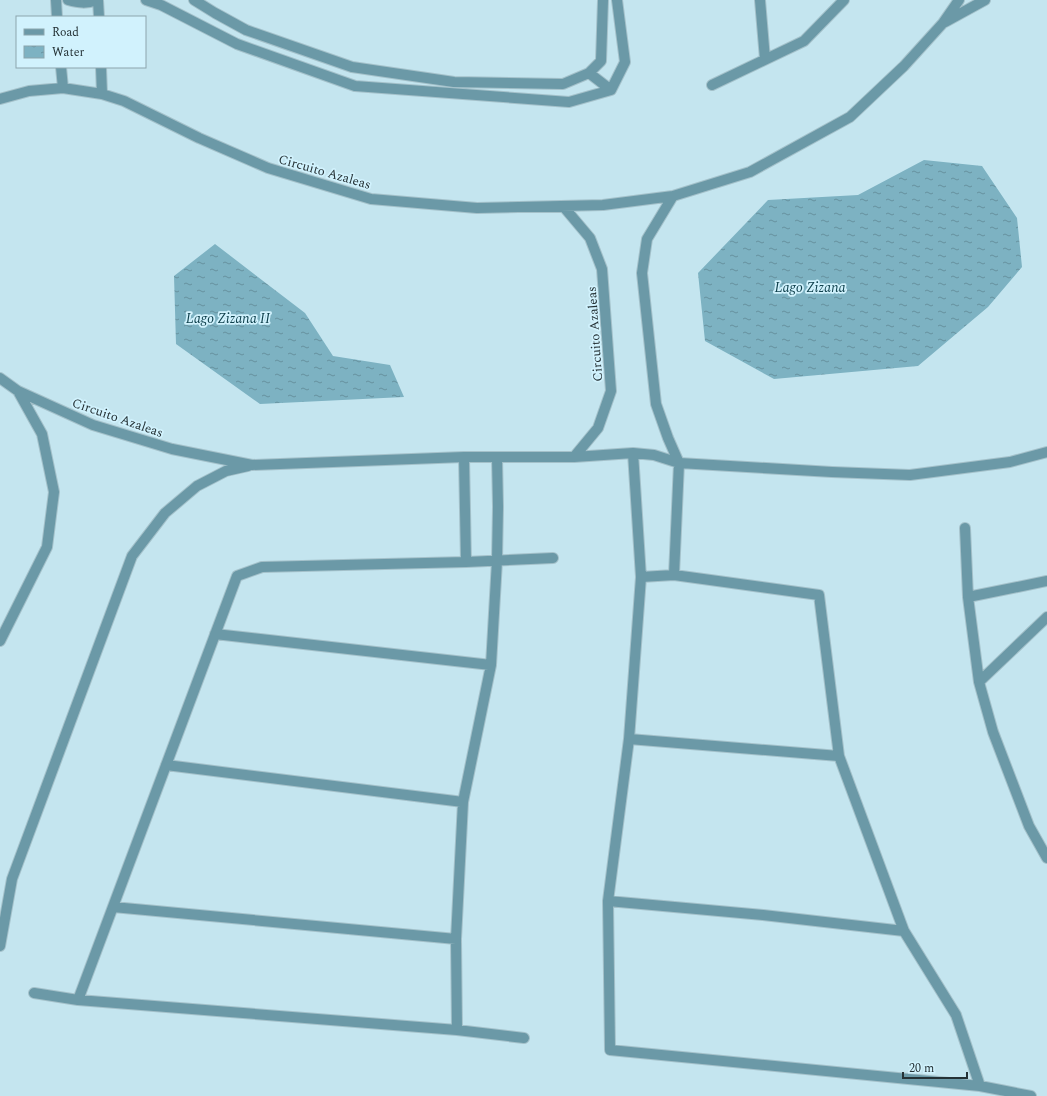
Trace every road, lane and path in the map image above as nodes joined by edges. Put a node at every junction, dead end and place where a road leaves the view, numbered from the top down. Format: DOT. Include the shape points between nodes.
graph roads {
  1 [pos="56,0"];
  2 [pos="68,0"];
  3 [pos="98,0"];
  4 [pos="146,0"];
  5 [pos="194,0"];
  6 [pos="603,0"];
  7 [pos="617,0"];
  8 [pos="760,0"];
  9 [pos="844,0"];
  10 [pos="959,0"];
  11 [pos="985,0"];
  12 [pos="57,16"];
  13 [pos="99,16"];
  14 [pos="943,23"];
  15 [pos="765,59"];
  16 [pos="61,68"];
  17 [pos="101,68"];
  18 [pos="589,73"];
  19 [pos="712,86"];
  20 [pos="63,88"];
  21 [pos="611,90"];
  22 [pos="102,94"];
  23 [pos="0,99"];
  24 [pos="673,196"];
  25 [pos="564,206"];
  26 [pos="0,378"];
  27 [pos="18,391"];
  28 [pos="1047,452"];
  29 [pos="633,453"];
  30 [pos="464,457"];
  31 [pos="497,457"];
  32 [pos="574,457"];
  33 [pos="679,463"];
  34 [pos="252,465"];
  35 [pos="965,528"];
  36 [pos="553,558"];
  37 [pos="497,561"];
  38 [pos="466,562"];
  39 [pos="674,575"];
  40 [pos="641,577"];
  41 [pos="1047,581"];
  42 [pos="968,597"];
  43 [pos="1047,617"];
  44 [pos="216,634"];
  45 [pos="0,641"];
  46 [pos="491,666"];
  47 [pos="979,682"];
  48 [pos="629,739"];
  49 [pos="839,756"];
  50 [pos="166,765"];
  51 [pos="463,802"];
  52 [pos="1044,844"];
  53 [pos="1047,858"];
  54 [pos="608,901"];
  55 [pos="113,908"];
  56 [pos="904,931"];
  57 [pos="456,938"];
  58 [pos="0,946"];
  59 [pos="34,993"];
  60 [pos="78,1000"];
  61 [pos="457,1030"];
  62 [pos="524,1038"];
  63 [pos="980,1086"];
  64 [pos="1031,1096"];
  1 -- 12 [label="street"];
  2 -- 3 [label="street" via="78,3"];
  3 -- 13 [label="street"];
  4 -- 21 [label="street" via="161,5 237,44 355,86 569,102"];
  5 -- 18 [label="street" via="246,30 352,67 454,82 563,84"];
  6 -- 18 [label="street" via="601,61"];
  7 -- 21 [label="street" via="625,62"];
  8 -- 15 [label="street"];
  9 -- 15 [label="street" via="804,41"];
  10 -- 14 [label="street"];
  11 -- 14 [label="street"];
  14 -- 24 [label="street" via="904,66 850,117 750,172"];
  15 -- 19 [label="street"];
  16 -- 20 [label="street"];
  17 -- 22 [label="street"];
  18 -- 21 [label="street"];
  20 -- 22 [label="street, Circuito Azaleas"];
  20 -- 23 [label="street, Circuito Azaleas" via="29,91"];
  22 -- 25 [label="street, Circuito Azaleas" via="124,101 268,168 371,199 477,208"];
  24 -- 25 [label="street" via="603,205"];
  24 -- 33 [label="street" via="647,240 642,273 656,404"];
  25 -- 32 [label="street, Circuito Azaleas" via="590,238 602,269 611,391 598,428"];
  26 -- 27 [label="street, Circuito Azaleas"];
  27 -- 34 [label="street, Circuito Azaleas" via="93,424 172,449"];
  27 -- 45 [label="street" via="42,434 54,492 47,547"];
  28 -- 33 [label="street" via="1010,462 910,475"];
  29 -- 32 [label="street"];
  29 -- 33 [label="street" via="654,455"];
  29 -- 40 [label="street"];
  30 -- 31 [label="street, Circuito Azaleas"];
  30 -- 34 [label="street, Circuito Azaleas"];
  30 -- 38 [label="street"];
  31 -- 32 [label="street, Circuito Azaleas"];
  31 -- 37 [label="street"];
  33 -- 39 [label="street"];
  34 -- 58 [label="street" via="226,471 197,486 165,514 132,556 12,879"];
  35 -- 42 [label="street"];
  36 -- 37 [label="street"];
  37 -- 38 [label="street"];
  37 -- 46 [label="street"];
  38 -- 44 [label="street" via="262,567 237,576"];
  39 -- 40 [label="street"];
  39 -- 49 [label="street" via="819,595"];
  40 -- 48 [label="street"];
  41 -- 42 [label="street"];
  42 -- 47 [label="street"];
  43 -- 47 [label="street"];
  44 -- 46 [label="street"];
  44 -- 50 [label="street"];
  46 -- 51 [label="street"];
  47 -- 52 [label="street" via="993,732 1029,826"];
  48 -- 49 [label="street"];
  48 -- 54 [label="street"];
  49 -- 56 [label="street"];
  50 -- 51 [label="street"];
  50 -- 55 [label="street"];
  51 -- 57 [label="street"];
  52 -- 53 [label="street"];
  54 -- 56 [label="street"];
  54 -- 63 [label="street" via="610,1050"];
  55 -- 57 [label="street"];
  55 -- 60 [label="street"];
  56 -- 63 [label="street" via="956,1015"];
  57 -- 61 [label="street"];
  59 -- 60 [label="street"];
  60 -- 61 [label="street"];
  61 -- 62 [label="street"];
  63 -- 64 [label="street"];
}
